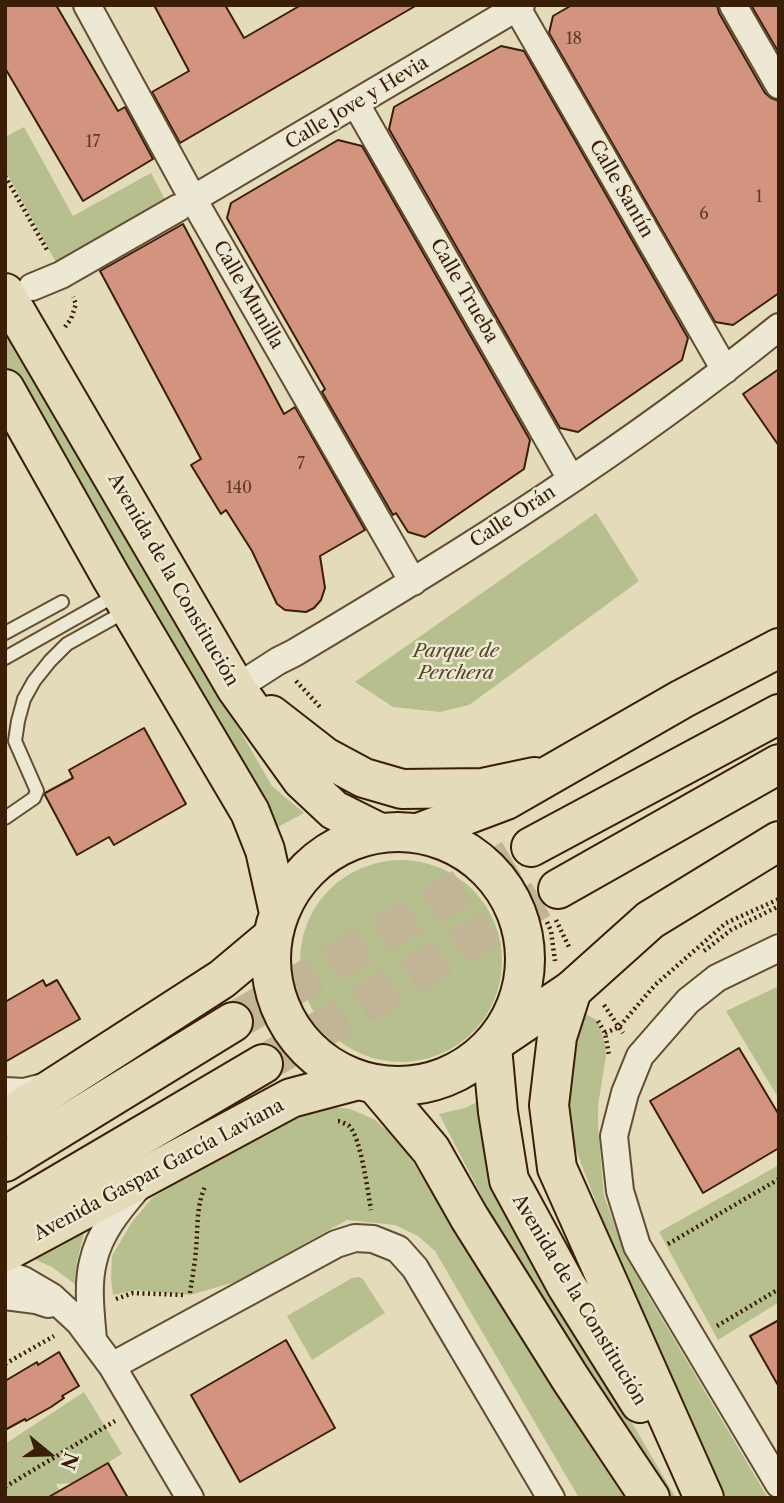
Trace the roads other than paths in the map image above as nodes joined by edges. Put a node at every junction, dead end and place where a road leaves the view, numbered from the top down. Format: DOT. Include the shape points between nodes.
graph roads {
  1 [pos="87,5"];
  2 [pos="733,5"];
  3 [pos="519,6"];
  4 [pos="779,85"];
  5 [pos="356,103"];
  6 [pos="185,203"];
  7 [pos="19,290"];
  8 [pos="779,327"];
  9 [pos="725,370"];
  10 [pos="5,389"];
  11 [pos="571,479"];
  12 [pos="413,582"];
  13 [pos="126,601"];
  14 [pos="62,603"];
  15 [pos="5,633"];
  16 [pos="779,648"];
  17 [pos="5,658"];
  18 [pos="236,688"];
  19 [pos="779,714"];
  20 [pos="779,764"];
  21 [pos="552,774"];
  22 [pos="5,818"];
  23 [pos="378,832"];
  24 [pos="421,832"];
  25 [pos="779,841"];
  26 [pos="531,847"];
  27 [pos="552,905"];
  28 [pos="276,925"];
  29 [pos="779,948"];
  30 [pos="572,990"];
  31 [pos="233,1023"];
  32 [pos="494,1045"];
  33 [pos="263,1064"];
  34 [pos="62,1082"];
  35 [pos="366,1084"];
  36 [pos="5,1091"];
  37 [pos="5,1119"];
  38 [pos="5,1162"];
  39 [pos="149,1175"];
  40 [pos="5,1216"];
  41 [pos="5,1252"];
  42 [pos="5,1273"];
  43 [pos="5,1296"];
  44 [pos="82,1321"];
  45 [pos="112,1366"];
  46 [pos="779,1484"];
  47 [pos="190,1498"];
  48 [pos="551,1498"];
  49 [pos="650,1498"];
  50 [pos="701,1498"];
  1 -- 6 [label="street, Calle Munilla"];
  2 -- 4 [label="street"];
  3 -- 5 [label="street, Calle Jove y Hevia"];
  3 -- 9 [label="street, Calle Santín"];
  5 -- 6 [label="street, Calle Jove y Hevia"];
  5 -- 11 [label="street, Calle Trueba"];
  6 -- 7 [label="street, Calle Jove y Hevia" via="61,275"];
  6 -- 12 [label="street, Calle Munilla"];
  7 -- 18 [label="main road, Avenida de la Constitución"];
  8 -- 9 [label="street, Calle Orán"];
  9 -- 11 [label="street, Calle Orán"];
  10 -- 13 [label="main road"];
  11 -- 12 [label="street, Calle Orán"];
  12 -- 18 [label="street, Calle Orán"];
  13 -- 17 [label="lane"];
  13 -- 22 [label="lane" via="67,644 34,681 24,699 15,741 37,791 34,799"];
  13 -- 28 [label="main road" via="250,811 265,850"];
  14 -- 15 [label="lane"];
  16 -- 21 [label="main road"];
  18 -- 21 [label="main road" via="324,757 364,778 401,789 482,788"];
  18 -- 23 [label="main road, Avenida de la Constitución" via="302,780 334,810"];
  19 -- 26 [label="main road"];
  20 -- 27 [label="main road"];
  21 -- 24 [label="main road" via="506,800"];
  23 -- 24 [label="main road"];
  23 -- 28 [label="main road" via="327,853 297,881"];
  24 -- 32 [label="main road" via="454,843 490,869 515,905 526,952 524,985"];
  25 -- 30 [label="main road" via="650,920"];
  28 -- 34 [label="main road" via="222,979"];
  28 -- 35 [label="main road" via="271,973 284,1016 298,1039 330,1068"];
  29 -- 46 [label="street" via="717,978 688,1001 640,1056 614,1136 620,1191 640,1252"];
  30 -- 32 [label="main road"];
  30 -- 50 [label="main road" via="557,1037 549,1105 557,1168"];
  31 -- 38 [label="main road"];
  32 -- 35 [label="main road" via="470,1065 437,1082 407,1087"];
  32 -- 50 [label="main road, Avenida de la Constitución" via="509,1180 566,1285"];
  33 -- 40 [label="main road, Avenida Gaspar García Laviana"];
  34 -- 36 [label="street" via="24,1092"];
  34 -- 37 [label="main road"];
  35 -- 39 [label="main road, Avenida Gaspar García Laviana" via="291,1098"];
  35 -- 49 [label="main road" via="431,1150 563,1367"];
  39 -- 41 [label="main road, Avenida Gaspar García Laviana"];
  39 -- 44 [label="street" via="117,1210 99,1244"];
  42 -- 44 [label="street" via="40,1289"];
  43 -- 44 [label="street" via="36,1300"];
  44 -- 45 [label="street"];
  45 -- 47 [label="street"];
  45 -- 48 [label="street" via="195,1307 336,1244 373,1239 398,1249 415,1268"];
}
